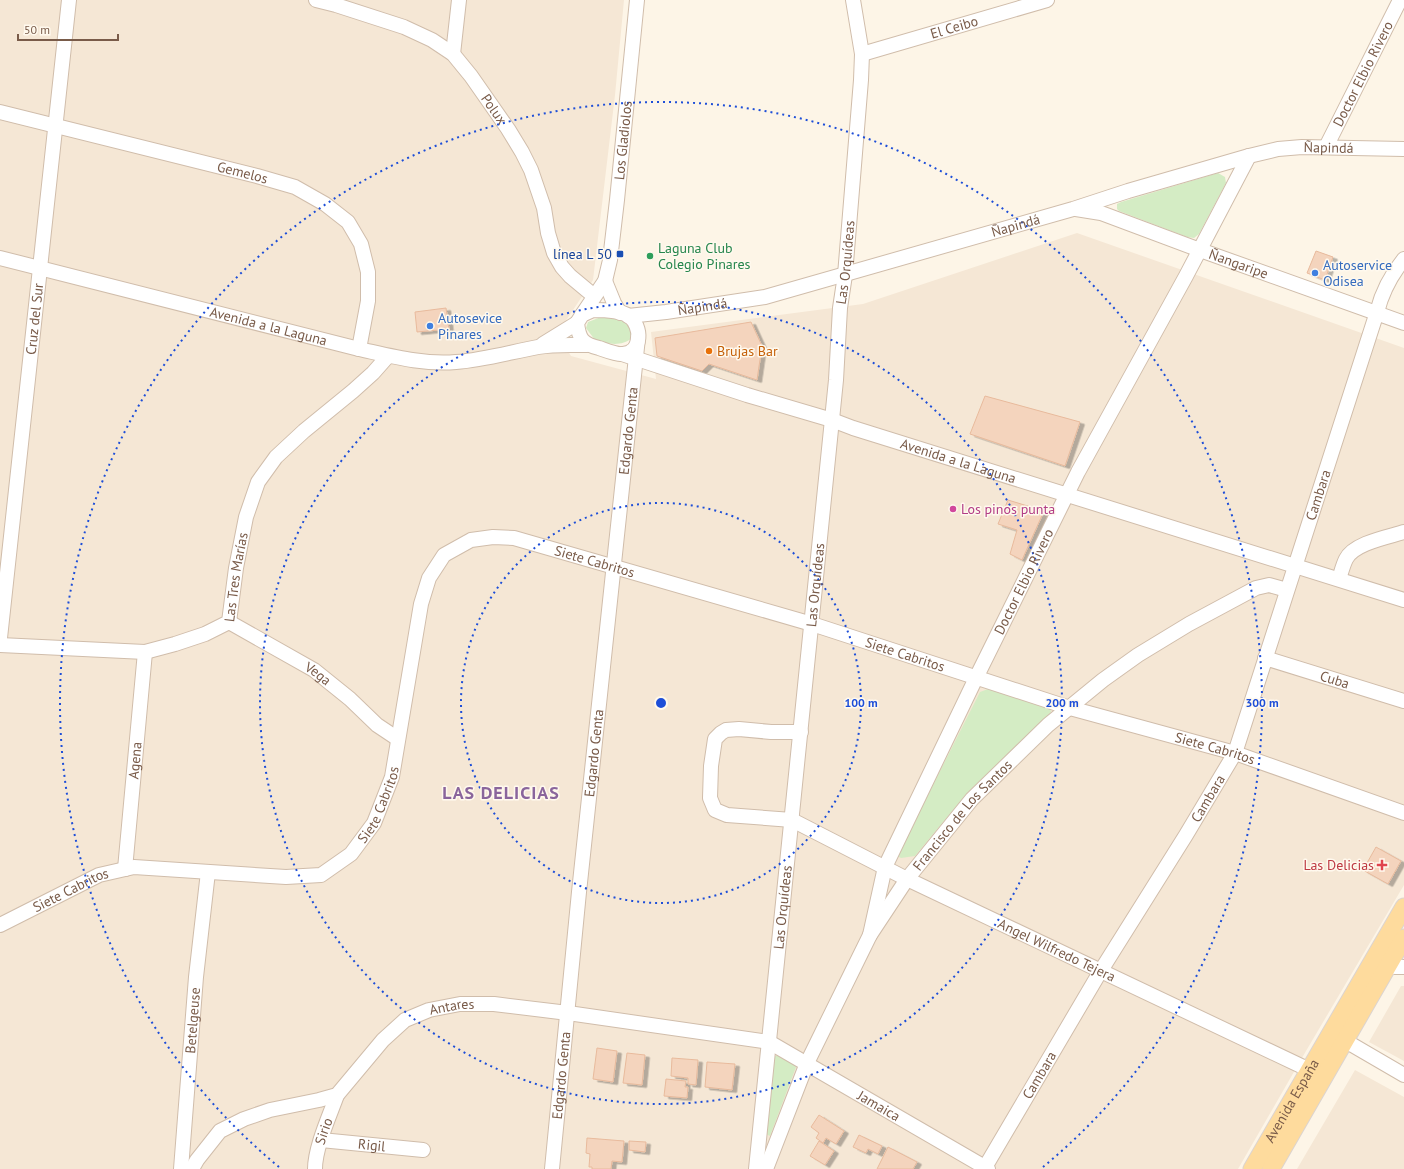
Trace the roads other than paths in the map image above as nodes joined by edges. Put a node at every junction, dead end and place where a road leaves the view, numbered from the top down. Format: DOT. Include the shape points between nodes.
graph roads {
  1 [pos="69,0"];
  2 [pos="316,0"];
  3 [pos="459,0"];
  4 [pos="637,0"];
  5 [pos="854,0"];
  6 [pos="1047,0"];
  7 [pos="1400,0"];
  8 [pos="454,54"];
  9 [pos="862,54"];
  10 [pos="0,112"];
  11 [pos="56,126"];
  12 [pos="1326,147"];
  13 [pos="1404,149"];
  14 [pos="1249,156"];
  15 [pos="1073,209"];
  16 [pos="1200,250"];
  17 [pos="0,258"];
  18 [pos="1404,259"];
  19 [pos="40,269"];
  20 [pos="845,275"];
  21 [pos="605,281"];
  22 [pos="594,296"];
  23 [pos="1377,312"];
  24 [pos="624,314"];
  25 [pos="580,319"];
  26 [pos="1404,323"];
  27 [pos="638,338"];
  28 [pos="587,345"];
  29 [pos="539,346"];
  30 [pos="359,349"];
  31 [pos="622,354"];
  32 [pos="388,356"];
  33 [pos="637,360"];
  34 [pos="832,420"];
  35 [pos="1067,495"];
  36 [pos="1404,532"];
  37 [pos="615,566"];
  38 [pos="1295,566"];
  39 [pos="1338,579"];
  40 [pos="1287,590"];
  41 [pos="1404,600"];
  42 [pos="228,622"];
  43 [pos="812,624"];
  44 [pos="0,638"];
  45 [pos="0,645"];
  46 [pos="145,652"];
  47 [pos="1265,658"];
  48 [pos="976,678"];
  49 [pos="1404,701"];
  50 [pos="1070,708"];
  51 [pos="801,732"];
  52 [pos="398,739"];
  53 [pos="1235,753"];
  54 [pos="1404,813"];
  55 [pos="792,820"];
  56 [pos="885,868"];
  57 [pos="125,869"];
  58 [pos="208,872"];
  59 [pos="907,879"];
  60 [pos="1404,907"];
  61 [pos="0,925"];
  62 [pos="870,935"];
  63 [pos="1404,938"];
  64 [pos="1390,962"];
  65 [pos="1100,972"];
  66 [pos="568,1013"];
  67 [pos="1338,1036"];
  68 [pos="769,1042"];
  69 [pos="807,1063"];
  70 [pos="1316,1074"];
  71 [pos="1404,1075"];
  72 [pos="337,1094"];
  73 [pos="321,1140"];
  74 [pos="423,1150"];
  75 [pos="985,1168"];
  76 [pos="181,1169"];
  77 [pos="192,1169"];
  78 [pos="315,1169"];
  79 [pos="552,1169"];
  80 [pos="756,1169"];
  81 [pos="766,1169"];
  82 [pos="1252,1169"];
  83 [pos="1271,1169"];
  1 -- 11 [label="street, Cruz del Sur"];
  2 -- 8 [label="street, Polux" via="404,27"];
  3 -- 8 [label="street"];
  4 -- 21 [label="street, Los Gladiolos" via="617,200"];
  5 -- 9 [label="street, Las Orquídeas"];
  6 -- 9 [label="street, El Ceibo"];
  7 -- 12 [label="street, Doctor Elbio Rivero"];
  8 -- 22 [label="street, Polux" via="522,152 544,208 554,253 562,267"];
  9 -- 20 [label="street, Las Orquídeas"];
  10 -- 11 [label="street, Gemelos"];
  11 -- 19 [label="street, Cruz del Sur"];
  11 -- 30 [label="street, Gemelos" via="258,176 295,187 325,204 348,222 361,244 368,272 368,301"];
  12 -- 13 [label="street, Ñapindá"];
  12 -- 14 [label="street, Ñapindá" via="1278,149"];
  14 -- 15 [label="street, Ñapindá"];
  14 -- 16 [label="street, Doctor Elbio Rivero"];
  15 -- 16 [label="street, Ñangaripe" via="1101,213"];
  15 -- 20 [label="street, Ñapindá"];
  16 -- 23 [label="street, Ñangaripe"];
  16 -- 35 [label="street, Doctor Elbio Rivero"];
  17 -- 19 [label="street, Avenida a la Laguna"];
  18 -- 23 [label="street, Cambara" via="1385,286"];
  19 -- 30 [label="street, Avenida a la Laguna"];
  19 -- 44 [label="street, Cruz del Sur"];
  20 -- 24 [label="street, Ñapindá" via="765,297 687,309"];
  20 -- 34 [label="street, Las Orquídeas" via="840,308"];
  21 -- 22 [label="street, Los Gladiolos"];
  21 -- 24 [label="street"];
  22 -- 25 [label="street, Los Gladiolos"];
  23 -- 26 [label="street, Ñangaripe"];
  23 -- 38 [label="street, Cambara"];
  24 -- 25 [label="street" via="593,310"];
  24 -- 27 [label="street" via="638,327"];
  25 -- 28 [label="street" via="580,336"];
  25 -- 29 [label="street, Avenida a la Laguna" via="555,338"];
  27 -- 31 [label="street" via="636,346"];
  27 -- 33 [label="street, Edgardo Genta"];
  28 -- 29 [label="street, Avenida a la Laguna"];
  28 -- 31 [label="street"];
  29 -- 32 [label="street, Avenida a la Laguna" via="457,362 426,362"];
  30 -- 32 [label="street, Avenida a la Laguna"];
  31 -- 33 [label="street, Avenida a la Laguna"];
  32 -- 42 [label="street, Las Tres Marías" via="354,391 276,457 258,482 246,517"];
  33 -- 34 [label="street, Avenida a la Laguna"];
  33 -- 37 [label="street, Edgardo Genta"];
  34 -- 35 [label="street, Avenida a la Laguna"];
  34 -- 43 [label="street, Las Orquídeas"];
  35 -- 38 [label="street, Avenida a la Laguna"];
  35 -- 48 [label="street, Doctor Elbio Rivero"];
  36 -- 39 [label="street" via="1353,550 1346,558"];
  37 -- 43 [label="street, Siete Cabritos"];
  37 -- 52 [label="street, Siete Cabritos" via="514,538 471,540 444,555 429,578 421,604"];
  37 -- 66 [label="street, Edgardo Genta"];
  38 -- 39 [label="street"];
  38 -- 40 [label="street, Cambara"];
  39 -- 41 [label="street"];
  40 -- 47 [label="street, Cambara"];
  40 -- 50 [label="street, Francisco de Los Santos" via="1268,585 1256,588 1216,609 1138,655"];
  42 -- 46 [label="street, Las Tres Marías" via="204,634"];
  42 -- 52 [label="street, Vega" via="314,670"];
  43 -- 48 [label="street, Siete Cabritos"];
  43 -- 51 [label="street, Las Orquídeas"];
  45 -- 46 [label="street, Las Tres Marías"];
  46 -- 57 [label="street, Agena"];
  47 -- 49 [label="street, Cuba"];
  47 -- 53 [label="street, Cambara"];
  48 -- 50 [label="street, Siete Cabritos"];
  48 -- 56 [label="street, Doctor Elbio Rivero"];
  50 -- 53 [label="street, Siete Cabritos"];
  50 -- 59 [label="street, Francisco de Los Santos" via="1048,725 972,799"];
  51 -- 55 [label="street, Las Orquídeas"];
  51 -- 55 [label="street" via="726,730 715,739 711,766 710,798 715,810 727,816"];
  52 -- 58 [label="street, Siete Cabritos" via="392,777 374,823 351,854 321,875 286,877"];
  53 -- 54 [label="street, Siete Cabritos"];
  53 -- 65 [label="street, Cambara"];
  55 -- 56 [label="street, Angel Wilfredo Tejera"];
  55 -- 68 [label="street, Las Orquídeas"];
  56 -- 59 [label="street, Angel Wilfredo Tejera"];
  56 -- 62 [label="street, Doctor Elbio Rivero"];
  57 -- 58 [label="street, Siete Cabritos" via="134,867"];
  57 -- 61 [label="street, Siete Cabritos" via="99,876"];
  58 -- 76 [label="street, Betelgeuse" via="196,977"];
  59 -- 62 [label="street, Francisco de Los Santos"];
  59 -- 65 [label="street, Angel Wilfredo Tejera"];
  60 -- 64 [label="main road, Avenida España"];
  62 -- 69 [label="street, Francisco de Los Santos"];
  63 -- 64 [label="main road, Avenida España"];
  64 -- 67 [label="main road, Avenida España"];
  65 -- 70 [label="street, Angel Wilfredo Tejera"];
  65 -- 75 [label="street, Cambara"];
  66 -- 68 [label="street, Antares"];
  66 -- 72 [label="street, Antares" via="494,1004 460,1004 429,1010 405,1020 383,1040"];
  66 -- 79 [label="street, Edgardo Genta"];
  67 -- 70 [label="main road, Avenida España"];
  67 -- 71 [label="street"];
  68 -- 69 [label="street, Jamaica"];
  68 -- 80 [label="street, Las Orquídeas"];
  69 -- 75 [label="street, Jamaica"];
  69 -- 81 [label="street, Francisco de Los Santos"];
  70 -- 82 [label="main road, Avenida España"];
  70 -- 83 [label="main road, Avenida España"];
  72 -- 73 [label="street, Sirio"];
  72 -- 77 [label="street" via="244,1118 220,1131"];
  73 -- 74 [label="street, Rigil"];
  73 -- 78 [label="street, Sirio"];
}
